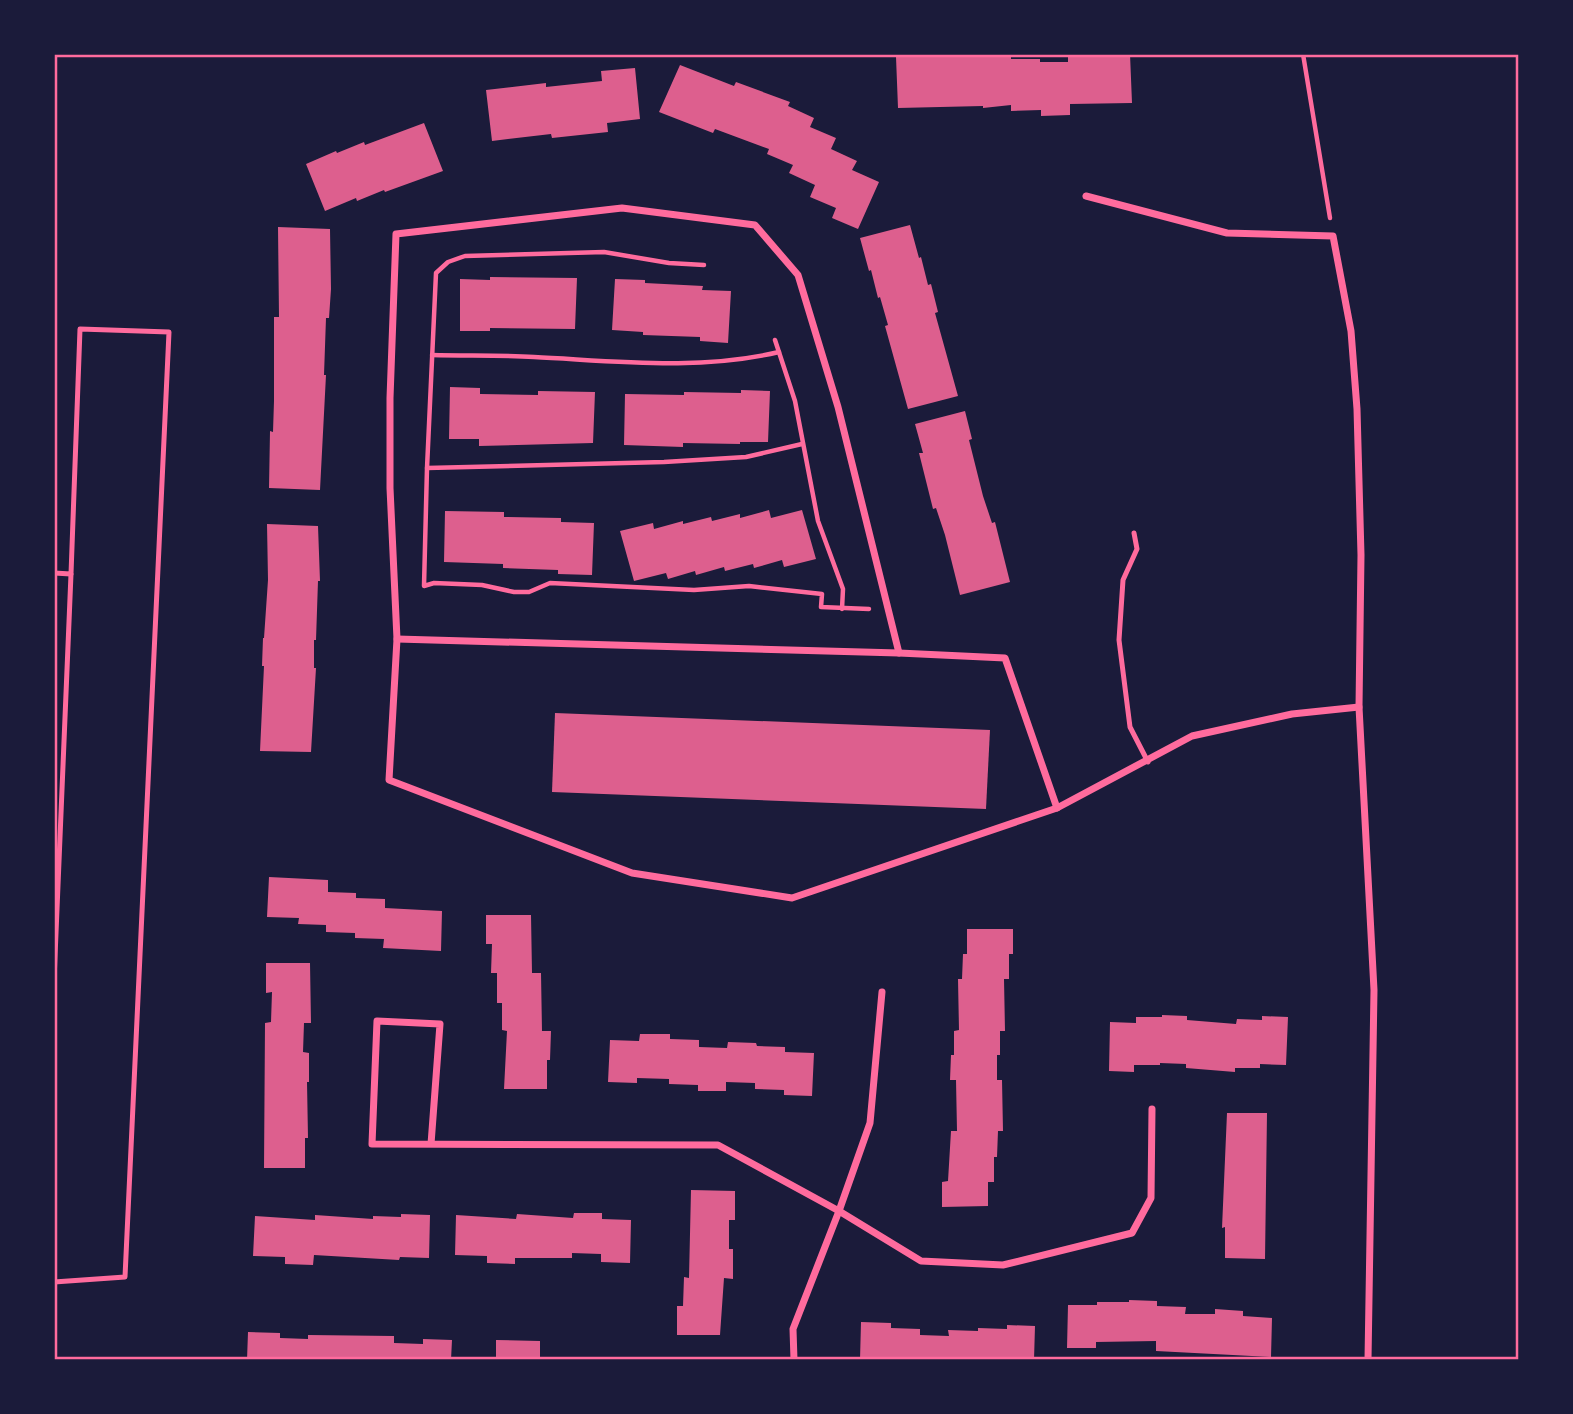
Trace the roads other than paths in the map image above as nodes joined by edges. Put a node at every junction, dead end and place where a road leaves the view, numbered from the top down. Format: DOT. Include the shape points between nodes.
graph roads {
  1 [pos="1086,196"];
  2 [pos="1134,533"];
  3 [pos="54,573"];
  4 [pos="71,574"];
  5 [pos="397,639"];
  6 [pos="899,653"];
  7 [pos="1359,707"];
  8 [pos="1148,762"];
  9 [pos="1057,808"];
  10 [pos="54,981"];
  11 [pos="882,992"];
  12 [pos="1152,1109"];
  13 [pos="430,1144"];
  14 [pos="839,1211"];
  15 [pos="54,1282"];
  16 [pos="794,1360"];
  17 [pos="1368,1360"];
  1 -- 7 [label="street" via="1227,233 1333,236 1351,331 1357,409"];
  2 -- 8 [label="lane" via="1137,549 1123,580 1119,640 1130,727"];
  3 -- 4 [label="lane"];
  4 -- 10 [label="lane"];
  4 -- 15 [label="lane" via="80,329 169,332 125,1277"];
  5 -- 6 [label="street"];
  5 -- 6 [label="street" via="390,488 396,234 622,208 755,225 798,275 838,407"];
  5 -- 9 [label="street" via="389,780 632,873 792,898"];
  6 -- 9 [label="street" via="1005,658"];
  7 -- 8 [label="street" via="1292,714 1192,736"];
  7 -- 17 [label="street" via="1374,990"];
  8 -- 9 [label="street"];
  11 -- 14 [label="street" via="870,1124"];
  12 -- 14 [label="street" via="1151,1198 1132,1233 1003,1265 921,1261"];
  13 -- 13 [label="street" via="372,1144 377,1021 440,1024"];
  13 -- 14 [label="street" via="718,1145"];
  14 -- 16 [label="street" via="793,1329"];
}
